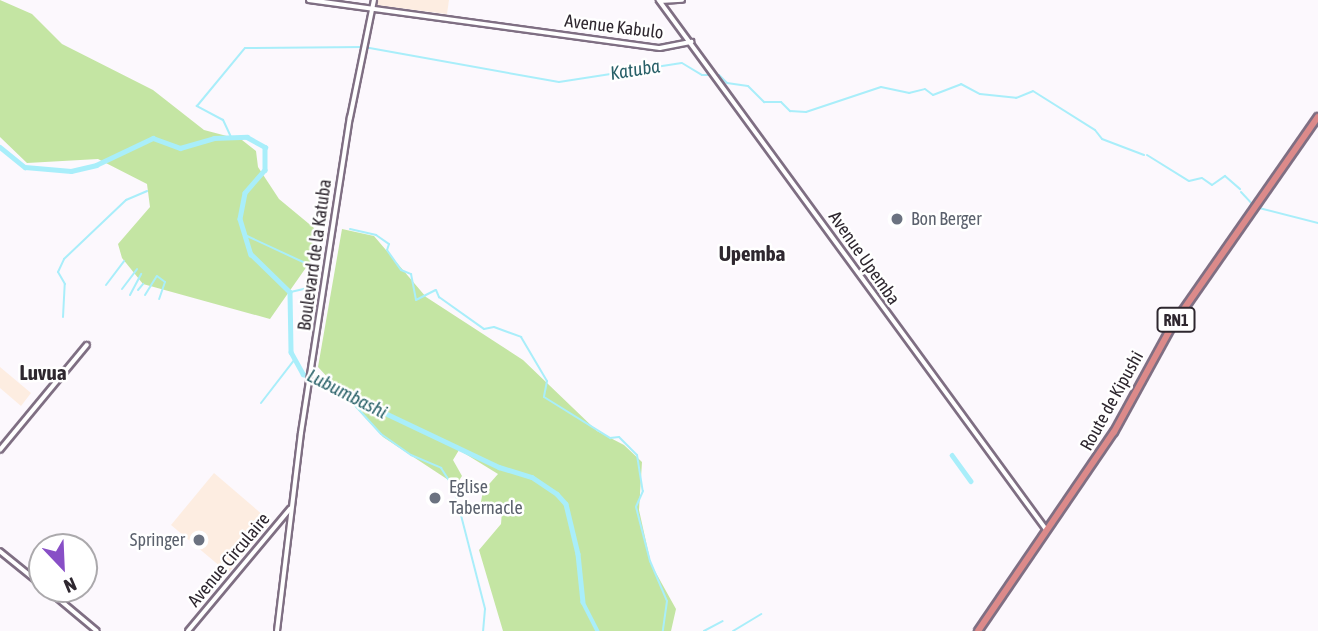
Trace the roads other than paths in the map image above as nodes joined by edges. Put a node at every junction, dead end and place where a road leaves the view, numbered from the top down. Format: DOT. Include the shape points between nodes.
graph roads {
  1 [pos="309,0"];
  2 [pos="374,0"];
  3 [pos="682,0"];
  4 [pos="660,1"];
  5 [pos="370,8"];
  6 [pos="691,42"];
  7 [pos="1318,117"];
  8 [pos="87,345"];
  9 [pos="0,450"];
  10 [pos="292,508"];
  11 [pos="1047,531"];
  12 [pos="0,551"];
  13 [pos="28,574"];
  14 [pos="64,603"];
  15 [pos="97,631"];
  16 [pos="188,631"];
  17 [pos="277,631"];
  18 [pos="978,631"];
  1 -- 5 [label="street, Avenue Kabulo"];
  2 -- 5 [label="street, Boulevard de la Katuba"];
  3 -- 4 [label="street"];
  4 -- 6 [label="street, Avenue Upemba"];
  5 -- 6 [label="street, Avenue Kabulo" via="660,48"];
  5 -- 10 [label="street, Boulevard de la Katuba"];
  6 -- 11 [label="street, Avenue Upemba"];
  7 -- 11 [label="highway, Route de Kipushi / RN1" via="1172,326 1114,432"];
  8 -- 9 [label="street"];
  10 -- 16 [label="street, Avenue Circulaire"];
  10 -- 17 [label="street, Boulevard de la Katuba"];
  11 -- 18 [label="highway, Route de Kipushi / RN1"];
  12 -- 13 [label="street"];
  14 -- 15 [label="street"];
}
